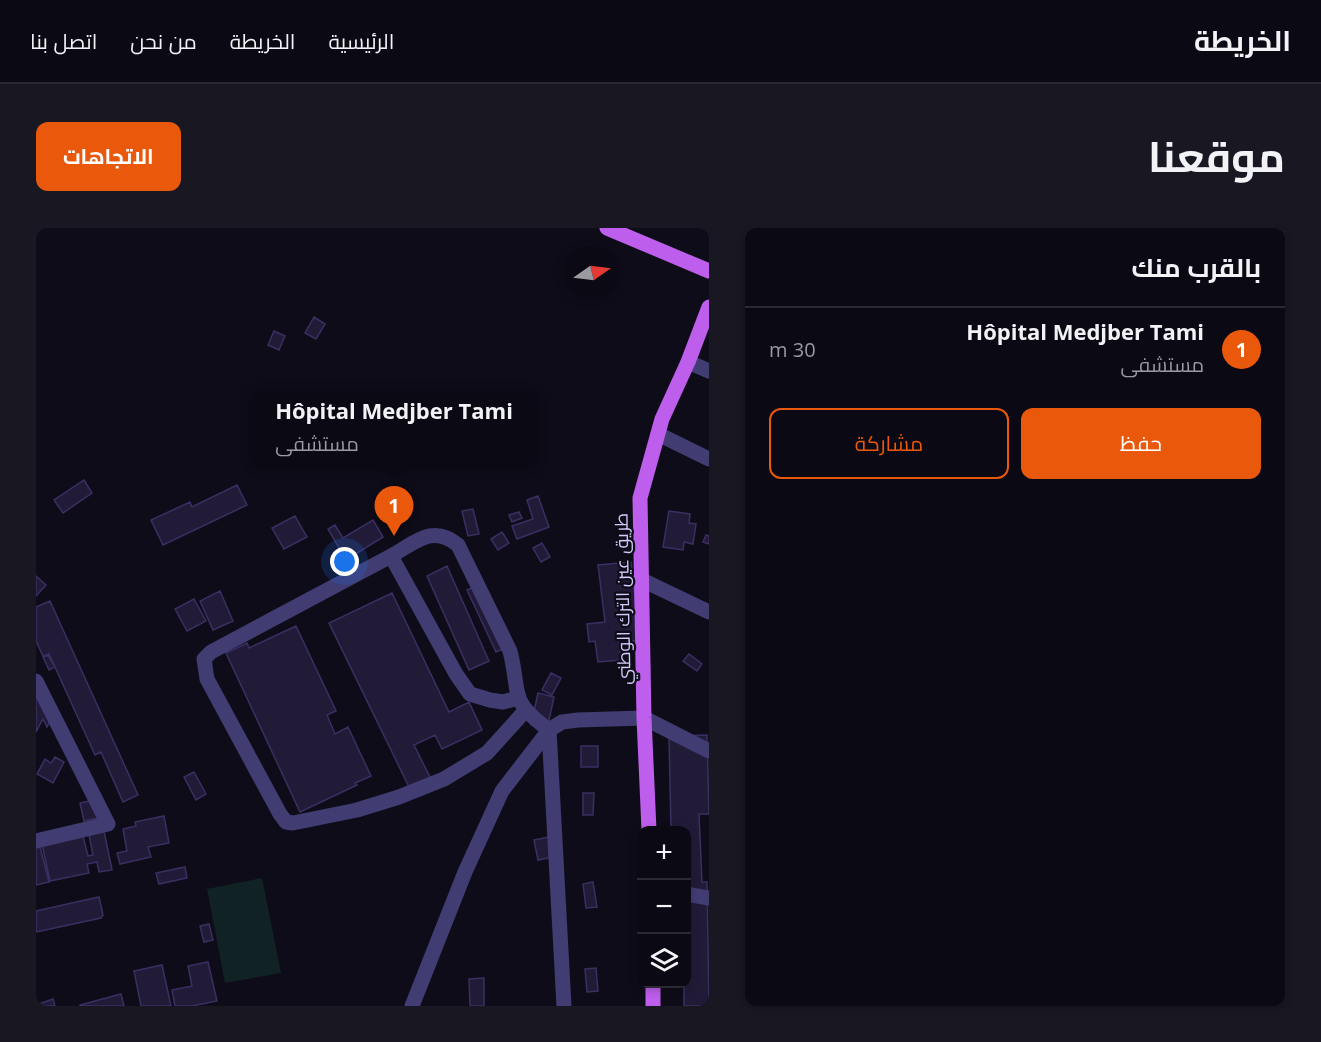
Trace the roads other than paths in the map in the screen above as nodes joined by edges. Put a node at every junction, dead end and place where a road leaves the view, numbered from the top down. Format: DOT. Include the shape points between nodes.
graph roads {
  1 [pos="607,228"];
  2 [pos="709,271"];
  3 [pos="709,307"];
  4 [pos="688,362"];
  5 [pos="709,371"];
  6 [pos="658,434"];
  7 [pos="709,459"];
  8 [pos="391,556"];
  9 [pos="640,579"];
  10 [pos="709,612"];
  11 [pos="36,681"];
  12 [pos="522,704"];
  13 [pos="644,718"];
  14 [pos="549,730"];
  15 [pos="709,751"];
  16 [pos="649,826"];
  17 [pos="36,841"];
  18 [pos="691,895"];
  19 [pos="709,898"];
  20 [pos="653,988"];
  21 [pos="412,1006"];
  22 [pos="564,1006"];
  23 [pos="653,1006"];
  1 -- 2 [label="main road"];
  3 -- 4 [label="main road, طريق عين الترك الوطني"];
  4 -- 5 [label="street"];
  4 -- 6 [label="main road, طريق عين الترك الوطني"];
  6 -- 7 [label="street"];
  6 -- 9 [label="main road, طريق عين الترك الوطني" via="640,498"];
  8 -- 12 [label="street" via="471,694"];
  8 -- 12 [label="street" via="439,534 458,545 510,651 515,688"];
  8 -- 12 [label="street" via="204,659 207,679 286,822 301,823 378,804 444,779 487,753"];
  9 -- 10 [label="street"];
  9 -- 13 [label="main road, طريق عين الترك الوطني"];
  11 -- 17 [label="street" via="108,824"];
  12 -- 14 [label="street"];
  13 -- 14 [label="street" via="562,722"];
  13 -- 15 [label="street"];
  13 -- 16 [label="main road, طريق عين الترك الوطني"];
  14 -- 21 [label="street" via="502,791"];
  14 -- 22 [label="street"];
  18 -- 19 [label="street"];
  20 -- 23 [label="main road"];
}
